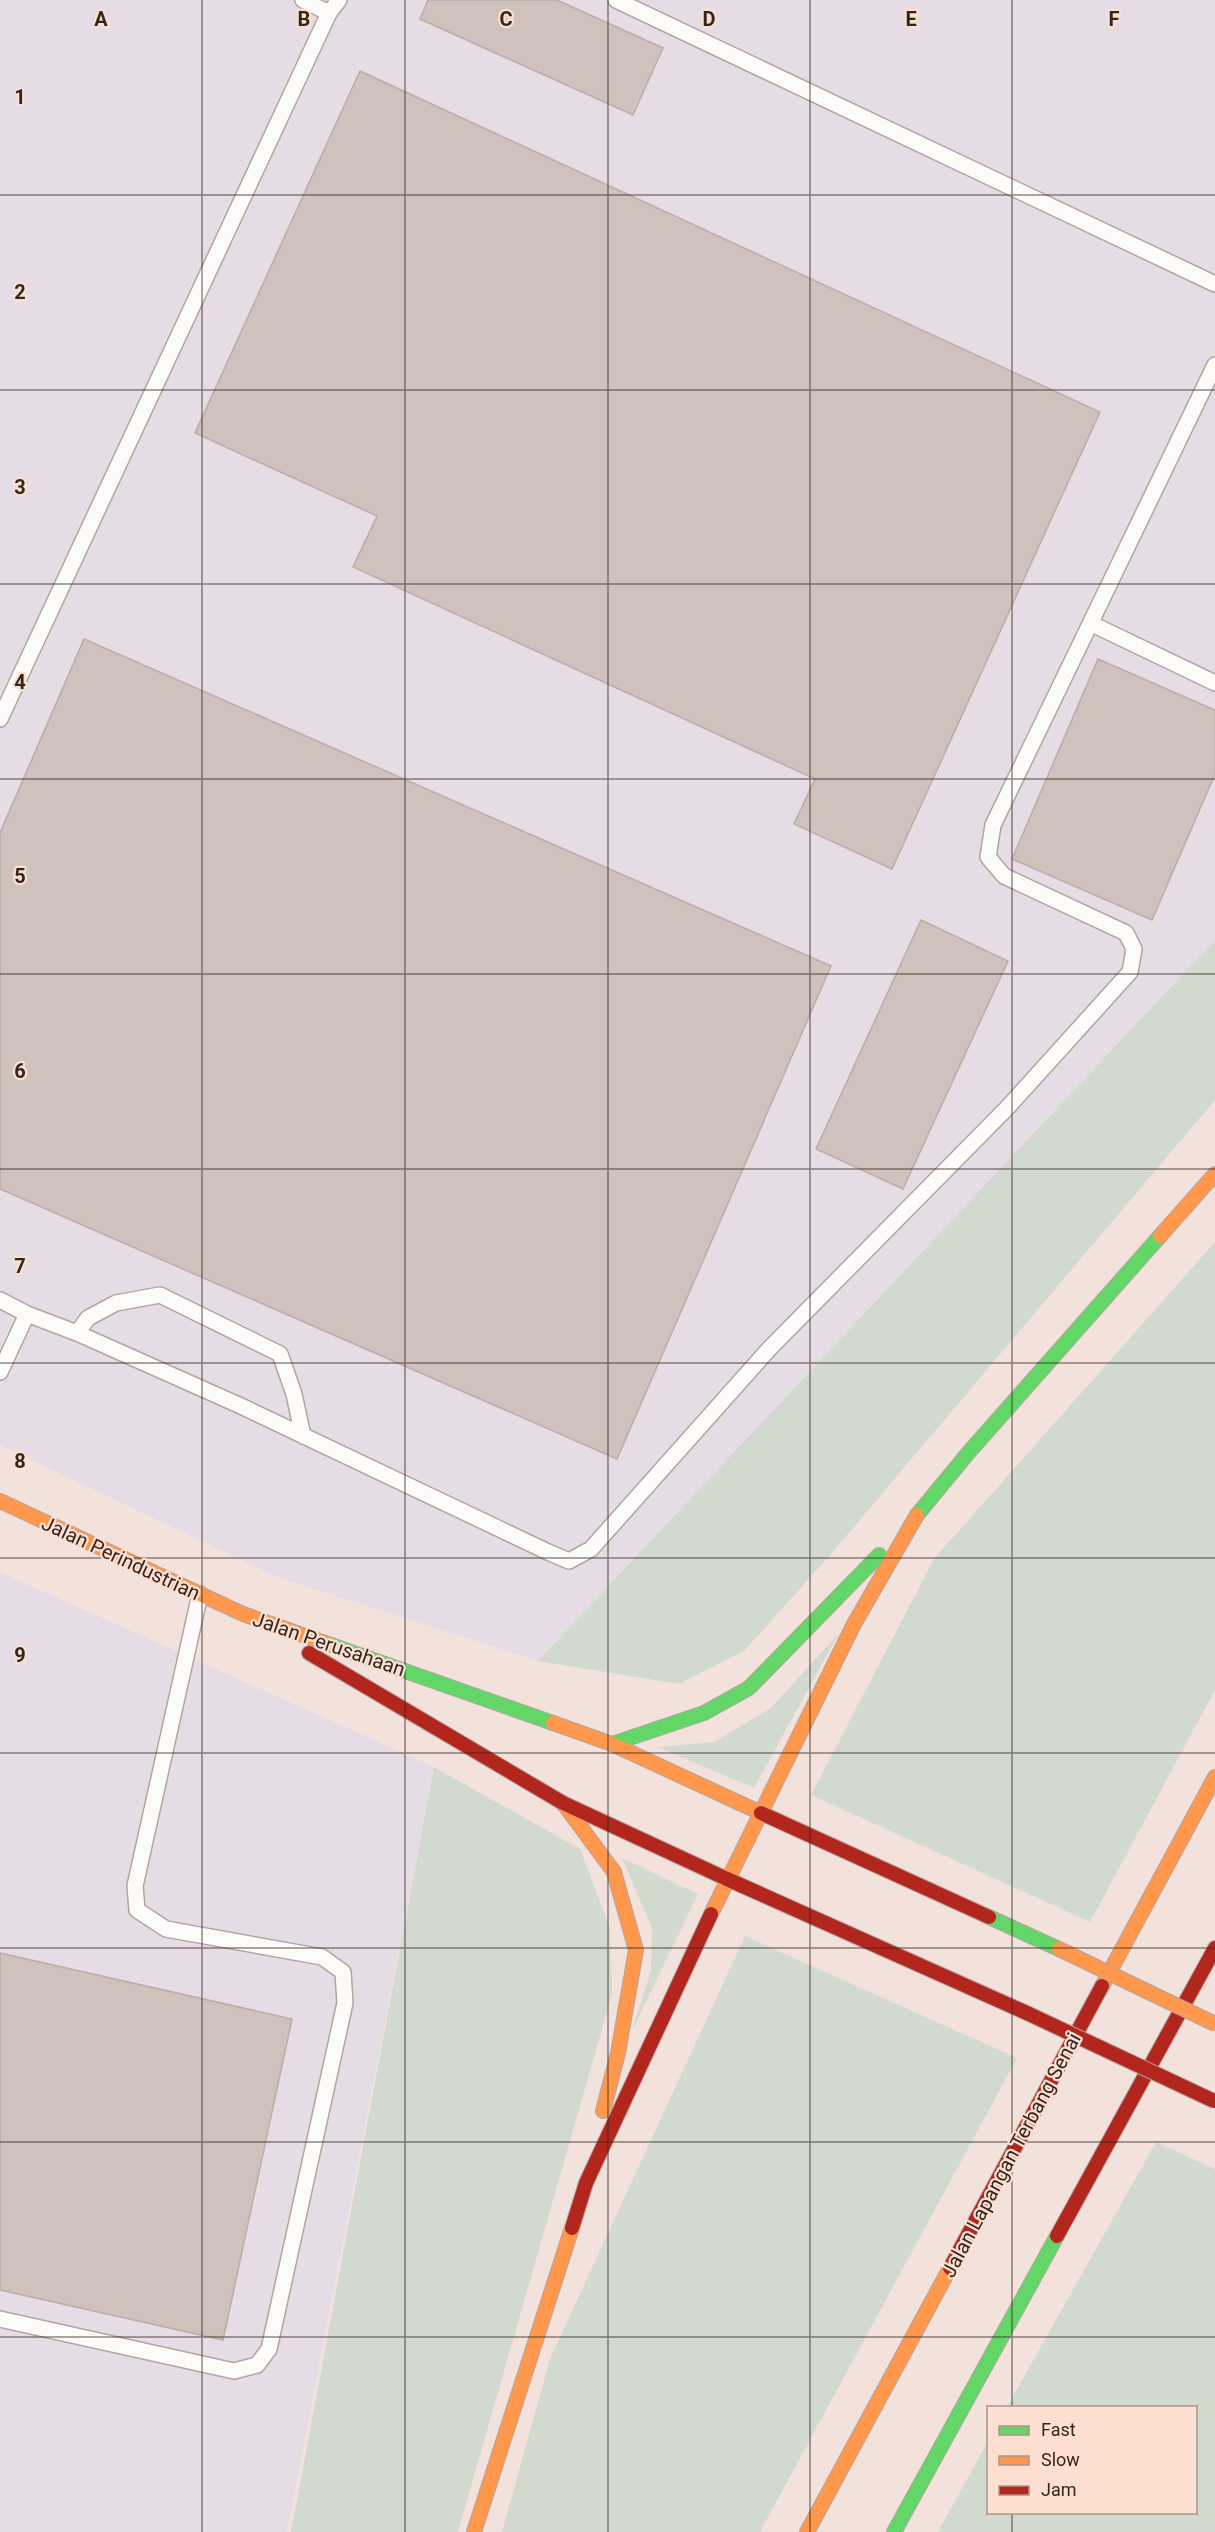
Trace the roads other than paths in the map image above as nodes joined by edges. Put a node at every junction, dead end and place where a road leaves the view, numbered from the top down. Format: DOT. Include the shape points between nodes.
graph roads {
  1 [pos="303,0"];
  2 [pos="339,0"];
  3 [pos="616,0"];
  4 [pos="329,13"];
  5 [pos="1215,284"];
  6 [pos="1215,365"];
  7 [pos="1092,624"];
  8 [pos="1215,683"];
  9 [pos="0,719"];
  10 [pos="1215,1174"];
  11 [pos="0,1300"];
  12 [pos="27,1314"];
  13 [pos="77,1333"];
  14 [pos="0,1372"];
  15 [pos="303,1436"];
  16 [pos="0,1501"];
  17 [pos="911,1522"];
  18 [pos="200,1594"];
  19 [pos="243,1614"];
  20 [pos="612,1744"];
  21 [pos="1215,1777"];
  22 [pos="563,1803"];
  23 [pos="761,1813"];
  24 [pos="727,1879"];
  25 [pos="1215,1948"];
  26 [pos="1215,2024"];
  27 [pos="1215,2101"];
  28 [pos="586,2183"];
  29 [pos="0,2319"];
  30 [pos="474,2532"];
  31 [pos="807,2532"];
  32 [pos="894,2532"];
  1 -- 4 [label="lane"];
  2 -- 4 [label="lane"];
  3 -- 5 [label="lane"];
  4 -- 9 [label="lane"];
  6 -- 7 [label="lane"];
  7 -- 8 [label="lane"];
  7 -- 15 [label="lane" via="993,825 988,857 1004,876 1126,933 1134,949 1130,972 1008,1107 769,1349 591,1548 569,1561"];
  10 -- 17 [label="main road"];
  11 -- 12 [label="lane"];
  12 -- 13 [label="lane"];
  12 -- 14 [label="lane"];
  13 -- 15 [label="lane"];
  13 -- 15 [label="lane" via="88,1318 116,1304 160,1295 280,1354"];
  16 -- 18 [label="main road, Jalan Perindustrian"];
  17 -- 20 [label="main road" via="749,1688 704,1713"];
  17 -- 23 [label="main road" via="854,1624"];
  18 -- 19 [label="main road, Jalan Perindustrian"];
  18 -- 29 [label="lane" via="135,1886 137,1910 166,1929 322,1957 343,1972 345,2003 269,2349 257,2365 234,2371"];
  19 -- 20 [label="main road, Jalan Perusahaan"];
  19 -- 22 [label="main road, Jalan Perusahaan"];
  20 -- 23 [label="main road, Jalan Perusahaan"];
  21 -- 31 [label="main road, Jalan Lapangan Terbang Senai"];
  22 -- 24 [label="main road, Jalan Perusahaan"];
  22 -- 28 [label="main road" via="614,1872 636,1950 618,2053"];
  23 -- 24 [label="main road"];
  23 -- 26 [label="main road, Jalan Perusahaan, bridge"];
  24 -- 27 [label="main road, Jalan Perusahaan, bridge"];
  24 -- 28 [label="main road"];
  25 -- 32 [label="main road"];
  28 -- 30 [label="main road"];
}
